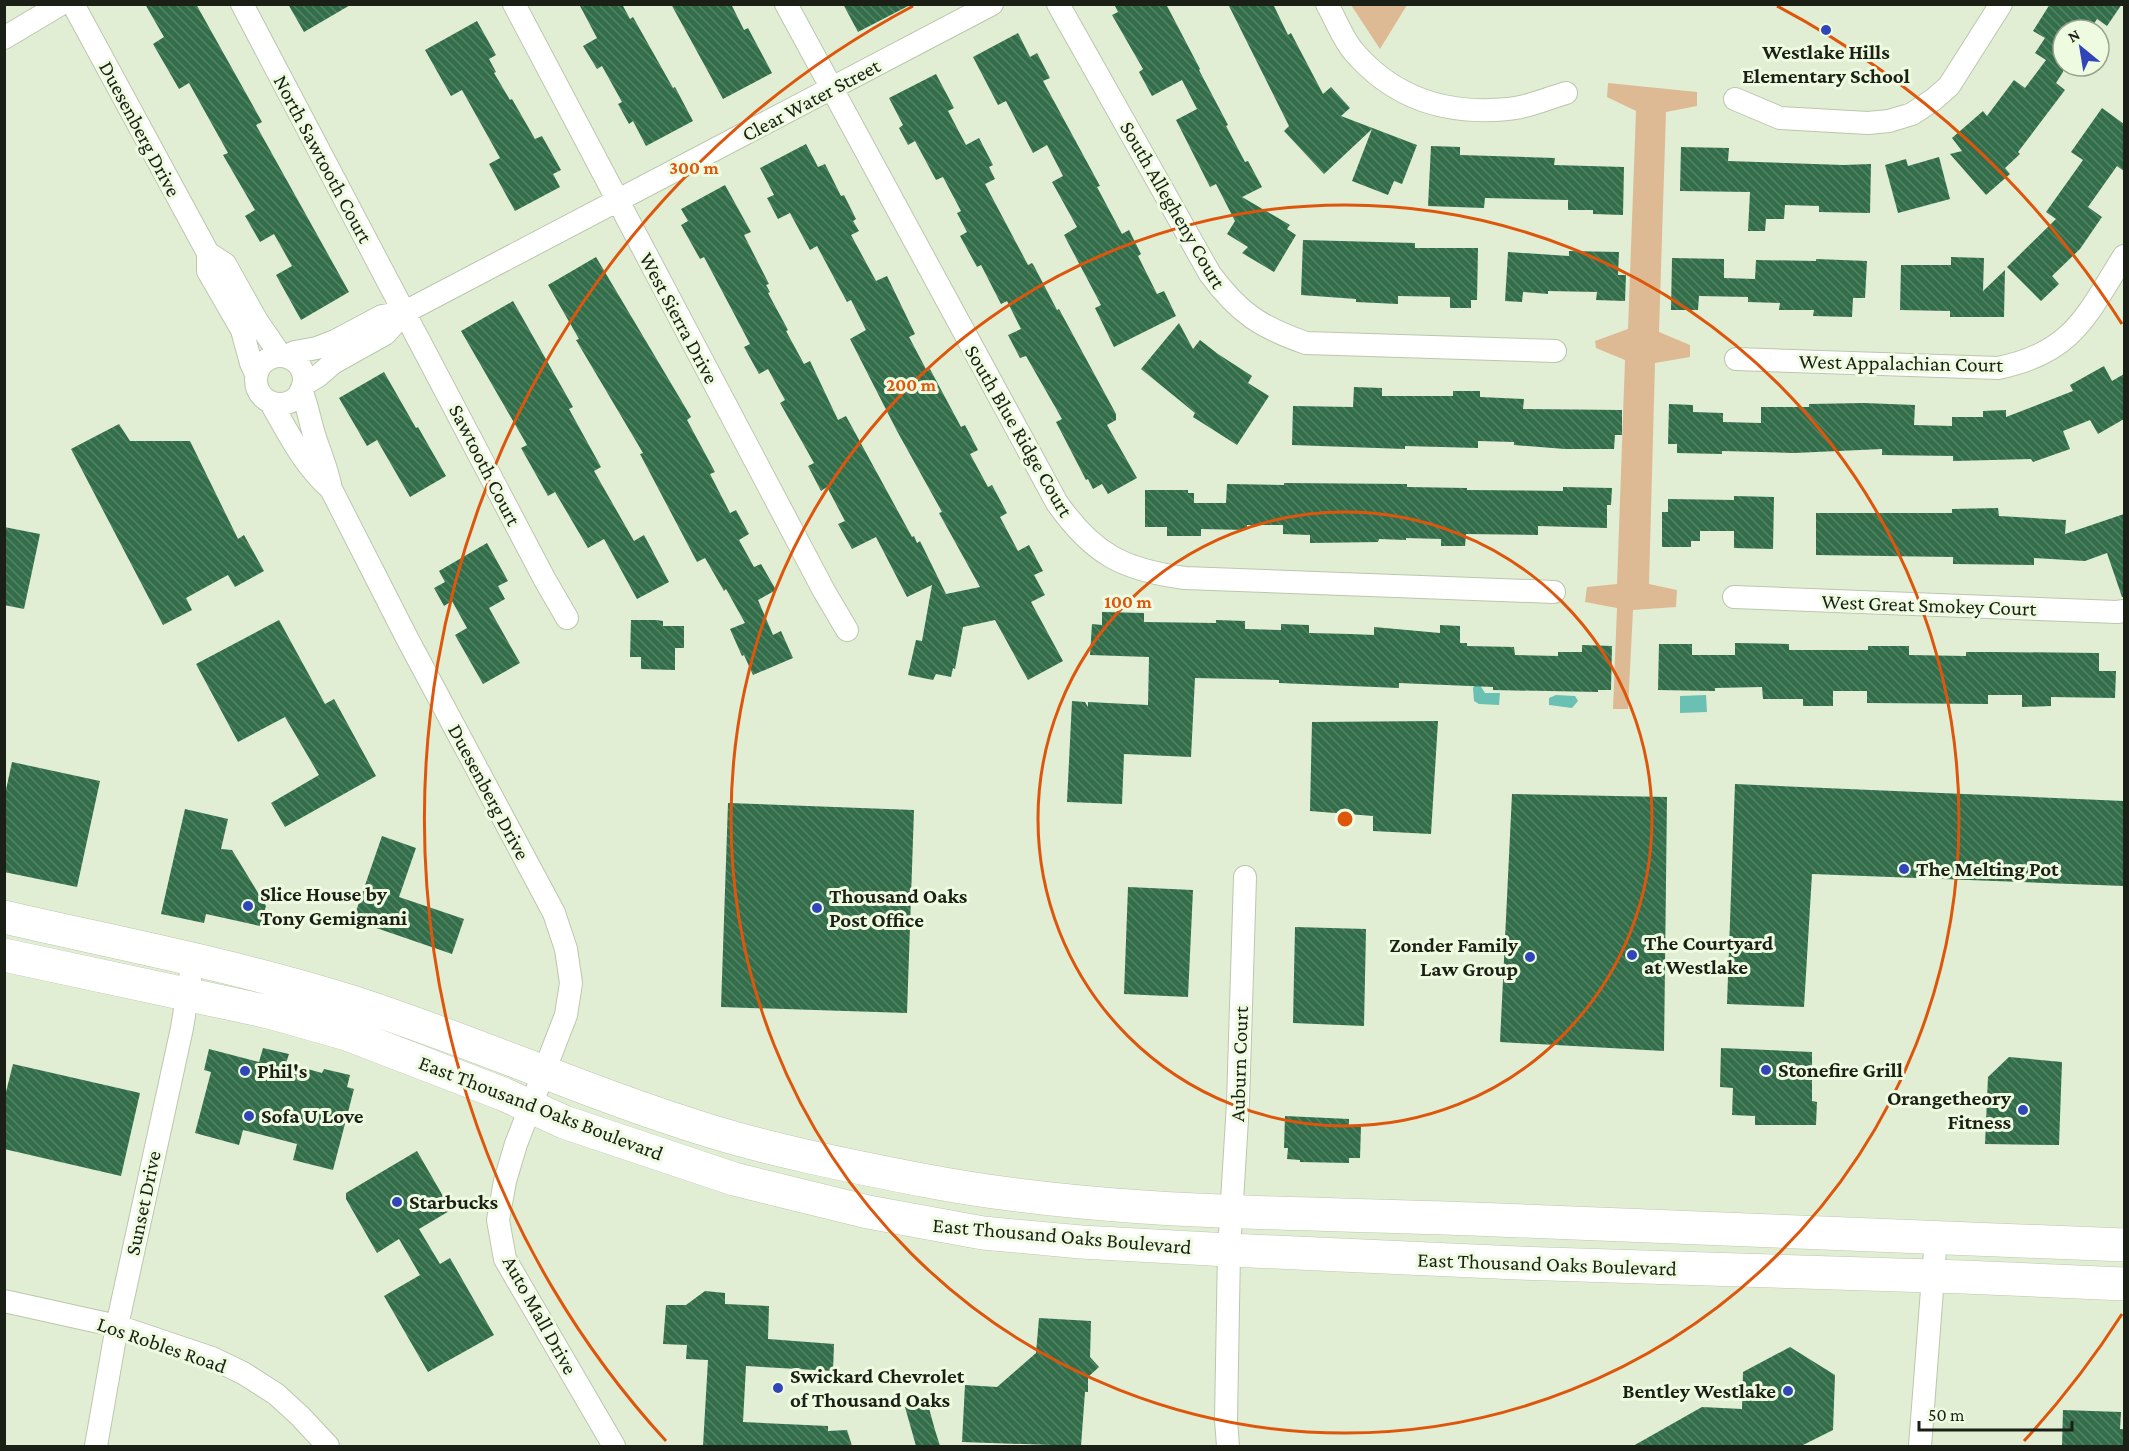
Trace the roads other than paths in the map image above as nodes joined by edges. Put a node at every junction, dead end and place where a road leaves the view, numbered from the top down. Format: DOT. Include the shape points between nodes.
graph roads {
  1 [pos="60,4"];
  2 [pos="73,4"];
  3 [pos="242,4"];
  4 [pos="514,4"];
  5 [pos="786,4"];
  6 [pos="992,4"];
  7 [pos="1058,4"];
  8 [pos="1327,4"];
  9 [pos="2001,4"];
  10 [pos="4,38"];
  11 [pos="831,91"];
  12 [pos="1566,93"];
  13 [pos="1735,99"];
  14 [pos="616,201"];
  15 [pos="208,254"];
  16 [pos="2124,256"];
  17 [pos="405,312"];
  18 [pos="1555,351"];
  19 [pos="283,356"];
  20 [pos="1736,359"];
  21 [pos="256,374"];
  22 [pos="302,388"];
  23 [pos="271,403"];
  24 [pos="331,489"];
  25 [pos="1554,592"];
  26 [pos="1734,597"];
  27 [pos="2124,611"];
  28 [pos="567,618"];
  29 [pos="847,630"];
  30 [pos="1245,878"];
  31 [pos="4,917"];
  32 [pos="4,955"];
  33 [pos="193,960"];
  34 [pos="188,995"];
  35 [pos="544,1072"];
  36 [pos="530,1108"];
  37 [pos="1231,1211"];
  38 [pos="1936,1238"];
  39 [pos="2124,1245"];
  40 [pos="1229,1250"];
  41 [pos="1932,1276"];
  42 [pos="2124,1284"];
  43 [pos="4,1301"];
  44 [pos="117,1326"];
  45 [pos="96,1446"];
  46 [pos="328,1446"];
  47 [pos="614,1446"];
  48 [pos="1228,1446"];
  49 [pos="1920,1446"];
  1 -- 10 [label="street"];
  2 -- 15 [label="street, Duesenberg Drive"];
  3 -- 17 [label="street, North Sawtooth Court"];
  4 -- 14 [label="street, West Sierra Drive"];
  5 -- 11 [label="street, South Blue Ridge Court"];
  6 -- 11 [label="street, Clear Water Street"];
  7 -- 18 [label="street, South Allegheny Court" via="1210,274 1226,296 1251,318 1306,343"];
  8 -- 12 [label="street" via="1353,52 1384,81 1422,102 1459,110 1510,109"];
  9 -- 13 [label="street" via="1949,86 1912,114 1868,123 1780,118"];
  11 -- 14 [label="street, Clear Water Street"];
  11 -- 25 [label="street, South Blue Ridge Court" via="1056,503 1098,549 1139,570 1185,578"];
  14 -- 17 [label="street, Clear Water Street"];
  14 -- 29 [label="street, West Sierra Drive"];
  15 -- 19 [label="street, Duesenberg Drive" via="225,264 260,327"];
  15 -- 21 [label="street, Duesenberg Drive" via="208,271 242,330"];
  16 -- 20 [label="street, West Appalachian Court" via="2073,333 2049,351 2023,363 1998,368"];
  17 -- 19 [label="street, Clear Water Street" via="382,316 335,341"];
  17 -- 22 [label="street, Clear Water Street" via="385,334 333,363"];
  17 -- 28 [label="street, Sawtooth Court"];
  19 -- 21 [label="street" via="265,361"];
  19 -- 22 [label="street, Duesenberg Drive" via="298,364 304,378"];
  21 -- 23 [label="street, Duesenberg Drive" via="259,393"];
  22 -- 23 [label="street" via="298,396 285,404"];
  22 -- 24 [label="street, Duesenberg Drive"];
  23 -- 24 [label="street, Duesenberg Drive" via="291,440 317,477"];
  24 -- 35 [label="street, Duesenberg Drive" via="554,913 566,949 571,983 566,1015"];
  26 -- 27 [label="street, West Great Smokey Court"];
  30 -- 37 [label="street, Auburn Court"];
  31 -- 33 [label="main road, East Thousand Oaks Boulevard"];
  32 -- 34 [label="main road, East Thousand Oaks Boulevard"];
  33 -- 34 [label="street, Sunset Drive"];
  33 -- 35 [label="main road, East Thousand Oaks Boulevard" via="353,1002"];
  34 -- 36 [label="main road, East Thousand Oaks Boulevard" via="346,1034"];
  34 -- 44 [label="street, Sunset Drive"];
  35 -- 36 [label="street, Duesenberg Drive"];
  35 -- 37 [label="main road, East Thousand Oaks Boulevard" via="726,1135 921,1180 1070,1201"];
  36 -- 40 [label="main road, East Thousand Oaks Boulevard" via="734,1179 868,1212 983,1233"];
  36 -- 47 [label="street, Auto Mall Drive" via="500,1203 498,1220 505,1259"];
  37 -- 38 [label="main road, East Thousand Oaks Boulevard"];
  37 -- 40 [label="street, Auburn Court"];
  38 -- 39 [label="main road, East Thousand Oaks Boulevard"];
  38 -- 41 [label="street"];
  40 -- 41 [label="main road, East Thousand Oaks Boulevard"];
  40 -- 48 [label="street, Auburn Court"];
  41 -- 42 [label="main road, East Thousand Oaks Boulevard"];
  41 -- 49 [label="street"];
  43 -- 44 [label="street, Los Robles Road"];
  44 -- 45 [label="street, Sunset Drive"];
  44 -- 46 [label="street, Los Robles Road" via="212,1358 243,1373 276,1394"];
}
